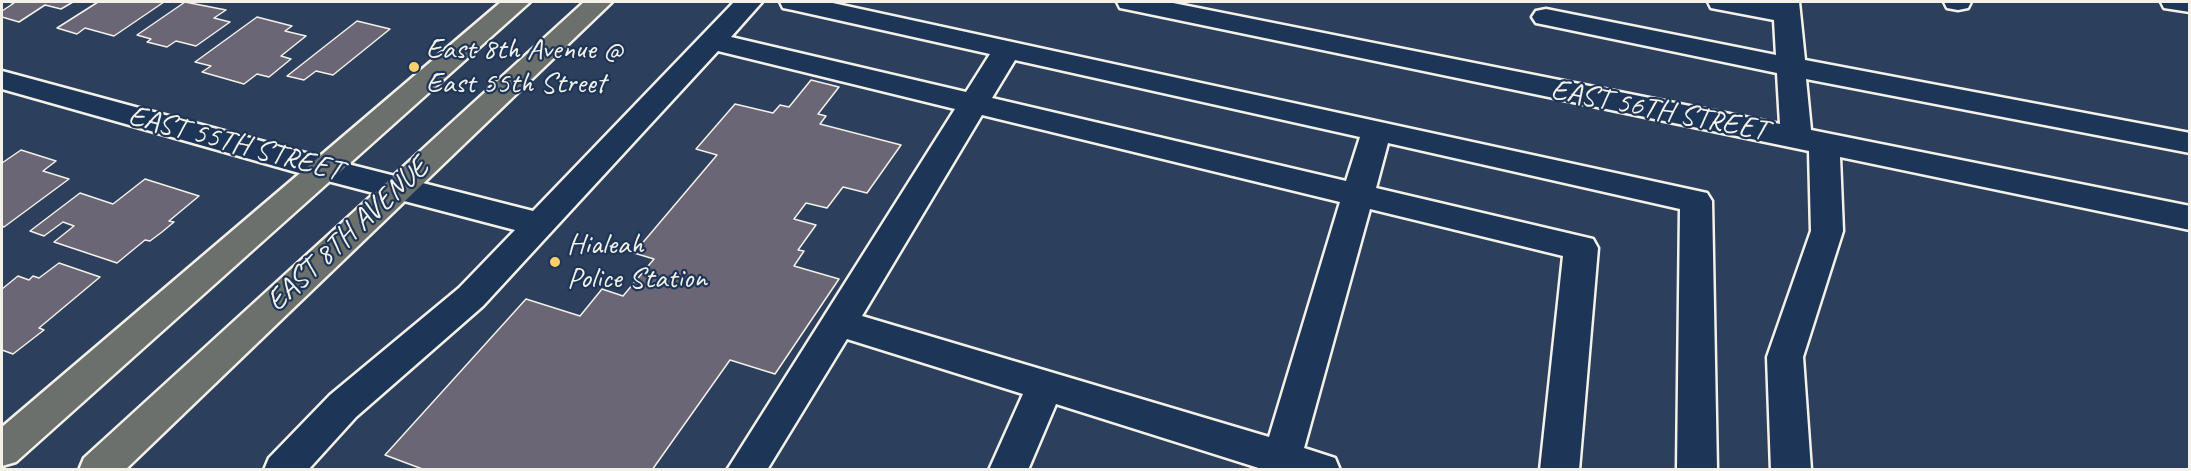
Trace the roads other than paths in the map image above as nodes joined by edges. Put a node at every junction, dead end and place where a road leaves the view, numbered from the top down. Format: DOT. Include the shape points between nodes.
graph roads {
  1 [pos="518,2"];
  2 [pos="599,2"];
  3 [pos="749,2"];
  4 [pos="793,2"];
  5 [pos="1721,2"];
  6 [pos="2174,2"];
  7 [pos="1142,3"];
  8 [pos="2190,4"];
  9 [pos="1786,8"];
  10 [pos="1546,17"];
  11 [pos="711,42"];
  12 [pos="1007,49"];
  13 [pos="1791,67"];
  14 [pos="2,80"];
  15 [pos="974,104"];
  16 [pos="1377,130"];
  17 [pos="1810,141"];
  18 [pos="2190,143"];
  19 [pos="324,169"];
  20 [pos="399,188"];
  21 [pos="1358,195"];
  22 [pos="2190,218"];
  23 [pos="538,224"];
  24 [pos="839,323"];
  25 [pos="1045,386"];
  26 [pos="2,450"];
  27 [pos="1282,458"];
  28 [pos="98,470"];
  29 [pos="283,470"];
  30 [pos="746,470"];
  31 [pos="1008,470"];
  32 [pos="1321,470"];
  33 [pos="1559,470"];
  34 [pos="1697,470"];
  35 [pos="1791,470"];
  1 -- 19 [label="main road, EAST 8TH AVENUE"];
  2 -- 20 [label="main road, EAST 8TH AVENUE"];
  3 -- 11 [label="street"];
  4 -- 12 [label="street"];
  5 -- 9 [label="street"];
  6 -- 8 [label="street"];
  7 -- 17 [label="street, EAST 56TH STREET"];
  9 -- 13 [label="street"];
  10 -- 13 [label="street"];
  11 -- 15 [label="street"];
  11 -- 23 [label="street"];
  12 -- 15 [label="street"];
  12 -- 16 [label="street"];
  13 -- 17 [label="street"];
  13 -- 18 [label="street"];
  14 -- 19 [label="street, EAST 55TH STREET"];
  15 -- 21 [label="street"];
  15 -- 24 [label="street"];
  16 -- 21 [label="street"];
  16 -- 34 [label="street" via="1696,201"];
  17 -- 22 [label="street, EAST 56TH STREET"];
  17 -- 35 [label="street" via="1827,231 1785,357"];
  19 -- 20 [label="street, EAST 55TH STREET"];
  19 -- 26 [label="main road, EAST 8TH AVENUE"];
  20 -- 23 [label="street, EAST 55TH STREET"];
  20 -- 28 [label="main road, EAST 8TH AVENUE"];
  21 -- 27 [label="street"];
  21 -- 33 [label="street" via="1581,248"];
  23 -- 29 [label="street" via="471,297 343,406"];
  24 -- 25 [label="street"];
  24 -- 30 [label="street"];
  25 -- 27 [label="street"];
  25 -- 31 [label="street"];
  27 -- 32 [label="street"];
}
